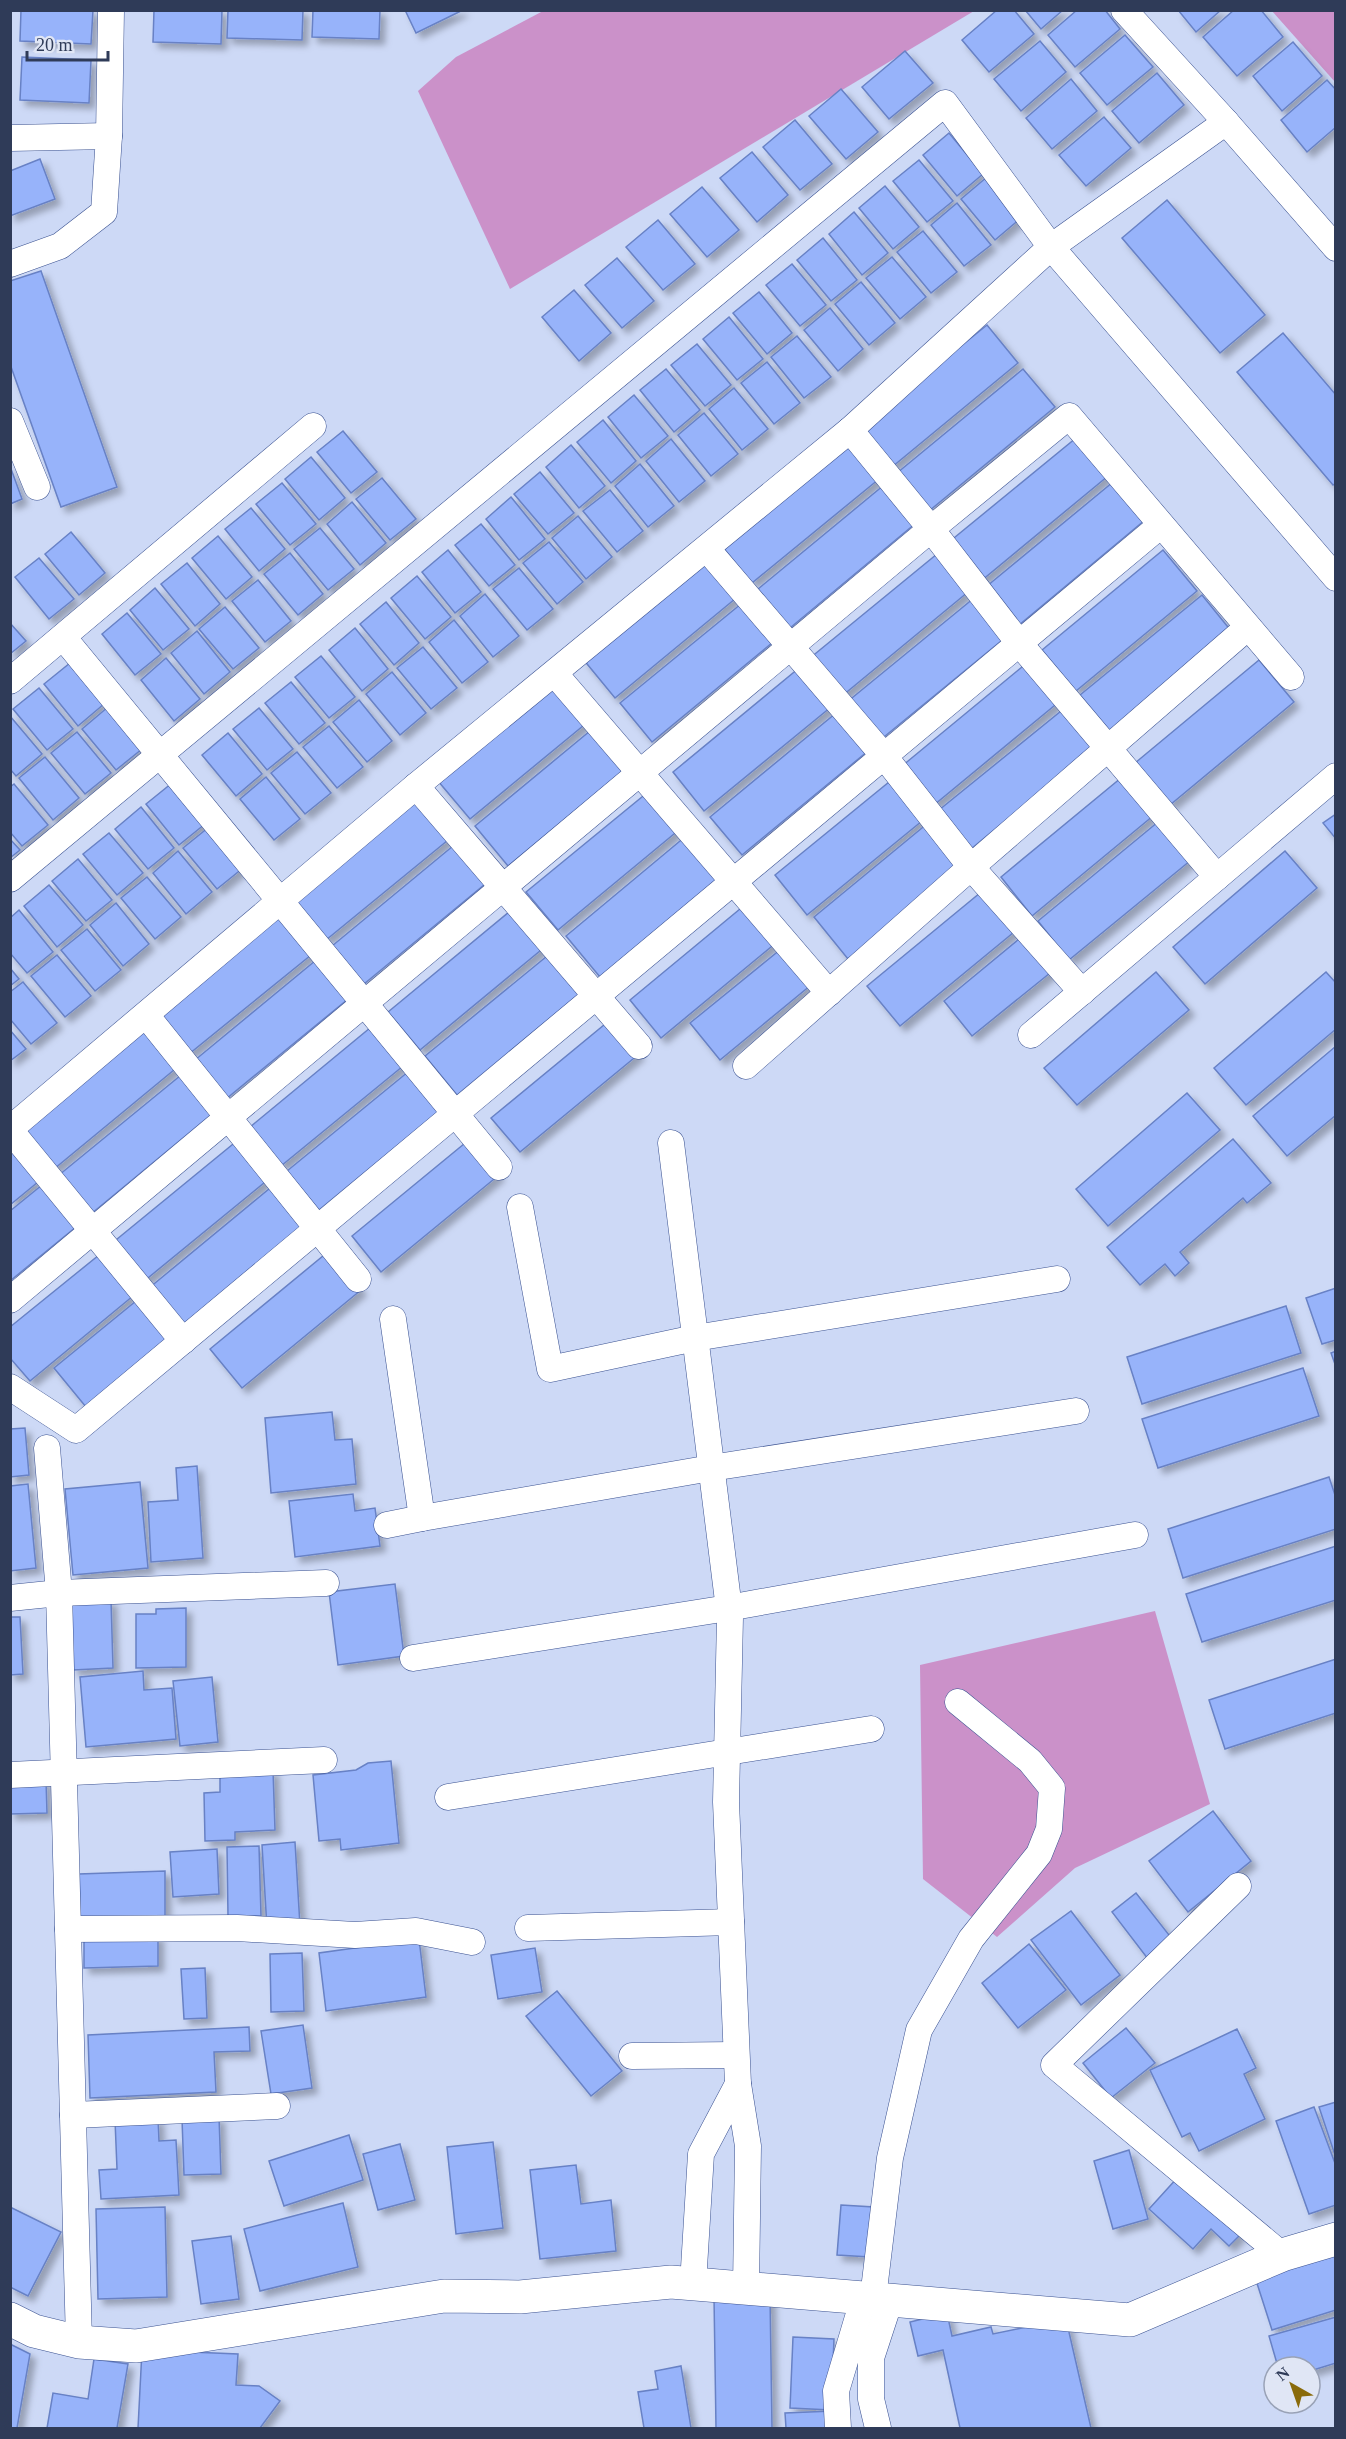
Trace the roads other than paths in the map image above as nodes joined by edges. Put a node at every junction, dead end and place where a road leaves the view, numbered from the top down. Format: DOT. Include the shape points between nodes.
graph roads {
  1 [pos="111,10"];
  2 [pos="1124,10"];
  3 [pos="1226,122"];
  4 [pos="109,136"];
  5 [pos="10,138"];
  6 [pos="1052,247"];
  7 [pos="1335,248"];
  8 [pos="10,264"];
  9 [pos="10,421"];
  10 [pos="313,426"];
  11 [pos="850,429"];
  12 [pos="37,487"];
  13 [pos="1161,525"];
  14 [pos="931,529"];
  15 [pos="707,549"];
  16 [pos="1335,578"];
  17 [pos="1248,627"];
  18 [pos="63,637"];
  19 [pos="1018,644"];
  20 [pos="793,647"];
  21 [pos="555,674"];
  22 [pos="1291,677"];
  23 [pos="10,681"];
  24 [pos="1108,749"];
  25 [pos="160,755"];
  26 [pos="884,756"];
  27 [pos="641,773"];
  28 [pos="1335,776"];
  29 [pos="416,786"];
  30 [pos="971,867"];
  31 [pos="1217,877"];
  32 [pos="10,879"];
  33 [pos="734,881"];
  34 [pos="504,888"];
  35 [pos="281,901"];
  36 [pos="1082,992"];
  37 [pos="829,993"];
  38 [pos="596,996"];
  39 [pos="365,1004"];
  40 [pos="146,1015"];
  41 [pos="1031,1035"];
  42 [pos="639,1046"];
  43 [pos="746,1066"];
  44 [pos="455,1114"];
  45 [pos="228,1118"];
  46 [pos="10,1130"];
  47 [pos="671,1143"];
  48 [pos="499,1167"];
  49 [pos="520,1207"];
  50 [pos="317,1229"];
  51 [pos="94,1230"];
  52 [pos="358,1279"];
  53 [pos="1057,1279"];
  54 [pos="10,1300"];
  55 [pos="393,1319"];
  56 [pos="695,1338"];
  57 [pos="183,1341"];
  58 [pos="10,1387"];
  59 [pos="1076,1411"];
  60 [pos="47,1448"];
  61 [pos="711,1468"];
  62 [pos="422,1518"];
  63 [pos="387,1525"];
  64 [pos="1135,1535"];
  65 [pos="326,1583"];
  66 [pos="58,1593"];
  67 [pos="10,1598"];
  68 [pos="728,1608"];
  69 [pos="413,1658"];
  70 [pos="958,1702"];
  71 [pos="871,1729"];
  72 [pos="727,1752"];
  73 [pos="324,1760"];
  74 [pos="64,1771"];
  75 [pos="10,1775"];
  76 [pos="448,1797"];
  77 [pos="1238,1886"];
  78 [pos="731,1922"];
  79 [pos="528,1928"];
  80 [pos="68,1929"];
  81 [pos="472,1942"];
  82 [pos="632,2055"];
  83 [pos="736,2055"];
  84 [pos="738,2084"];
  85 [pos="277,2106"];
  86 [pos="73,2115"];
  87 [pos="1335,2239"];
  88 [pos="1282,2255"];
  89 [pos="693,2284"];
  90 [pos="746,2289"];
  91 [pos="876,2298"];
  92 [pos="10,2319"];
  93 [pos="79,2342"];
  94 [pos="838,2428"];
  95 [pos="878,2428"];
  1 -- 4 [label="street"];
  2 -- 3 [label="street"];
  3 -- 6 [label="street"];
  3 -- 7 [label="street"];
  4 -- 5 [label="street"];
  4 -- 8 [label="street" via="104,212 60,246"];
  6 -- 11 [label="street"];
  6 -- 16 [label="street"];
  6 -- 25 [label="street" via="945,104"];
  9 -- 12 [label="street"];
  10 -- 18 [label="street"];
  11 -- 14 [label="street"];
  11 -- 15 [label="street"];
  13 -- 14 [label="street" via="1069,416"];
  13 -- 17 [label="street"];
  13 -- 19 [label="street"];
  14 -- 19 [label="street"];
  14 -- 20 [label="street"];
  15 -- 20 [label="street"];
  15 -- 21 [label="street"];
  17 -- 22 [label="street"];
  17 -- 24 [label="street"];
  18 -- 23 [label="street"];
  18 -- 25 [label="street"];
  19 -- 24 [label="street"];
  19 -- 26 [label="street"];
  20 -- 26 [label="street"];
  20 -- 27 [label="street"];
  21 -- 27 [label="street"];
  21 -- 29 [label="street"];
  24 -- 30 [label="street"];
  24 -- 31 [label="street"];
  25 -- 32 [label="street"];
  25 -- 35 [label="street"];
  26 -- 30 [label="street"];
  26 -- 33 [label="street"];
  27 -- 33 [label="street"];
  27 -- 34 [label="street"];
  28 -- 31 [label="street"];
  29 -- 34 [label="street"];
  29 -- 35 [label="street"];
  30 -- 36 [label="street"];
  30 -- 37 [label="street"];
  31 -- 36 [label="street"];
  33 -- 37 [label="street"];
  33 -- 38 [label="street"];
  34 -- 38 [label="street"];
  34 -- 39 [label="street"];
  35 -- 39 [label="street"];
  35 -- 40 [label="street"];
  36 -- 41 [label="street"];
  37 -- 43 [label="street"];
  38 -- 42 [label="street"];
  38 -- 44 [label="street"];
  39 -- 44 [label="street"];
  39 -- 45 [label="street"];
  40 -- 45 [label="street"];
  40 -- 46 [label="street"];
  44 -- 48 [label="street"];
  44 -- 50 [label="street"];
  45 -- 50 [label="street"];
  45 -- 51 [label="street"];
  46 -- 51 [label="street"];
  47 -- 56 [label="street"];
  49 -- 56 [label="street" via="550,1369"];
  50 -- 52 [label="street"];
  50 -- 57 [label="street"];
  51 -- 54 [label="street"];
  51 -- 57 [label="street"];
  53 -- 56 [label="street"];
  55 -- 62 [label="street"];
  56 -- 61 [label="street"];
  57 -- 58 [label="street" via="76,1430"];
  59 -- 61 [label="street"];
  60 -- 66 [label="street"];
  61 -- 62 [label="street"];
  61 -- 68 [label="street"];
  62 -- 63 [label="street"];
  64 -- 68 [label="street"];
  65 -- 66 [label="street"];
  66 -- 67 [label="street"];
  66 -- 74 [label="street"];
  68 -- 69 [label="street"];
  68 -- 72 [label="street"];
  70 -- 91 [label="street" via="1030,1761 1052,1788 1049,1829 1039,1854 971,1939 919,2030 890,2158"];
  71 -- 72 [label="street"];
  72 -- 76 [label="street"];
  72 -- 78 [label="street"];
  73 -- 74 [label="street"];
  74 -- 75 [label="street"];
  74 -- 80 [label="street"];
  77 -- 88 [label="street" via="1054,2065"];
  78 -- 79 [label="street"];
  78 -- 83 [label="street"];
  80 -- 81 [label="street" via="237,1928 355,1935 416,1931"];
  80 -- 86 [label="street"];
  82 -- 83 [label="street"];
  83 -- 84 [label="street"];
  84 -- 89 [label="street" via="701,2154"];
  84 -- 90 [label="street" via="748,2146"];
  85 -- 86 [label="street"];
  86 -- 93 [label="street"];
  87 -- 88 [label="street"];
  88 -- 91 [label="street" via="1130,2320"];
  89 -- 90 [label="street"];
  89 -- 93 [label="street" via="520,2297 444,2296 136,2346"];
  90 -- 91 [label="street"];
  91 -- 94 [label="street" via="836,2391"];
  91 -- 95 [label="street" via="871,2399"];
  92 -- 93 [label="street" via="34,2331"];
}
